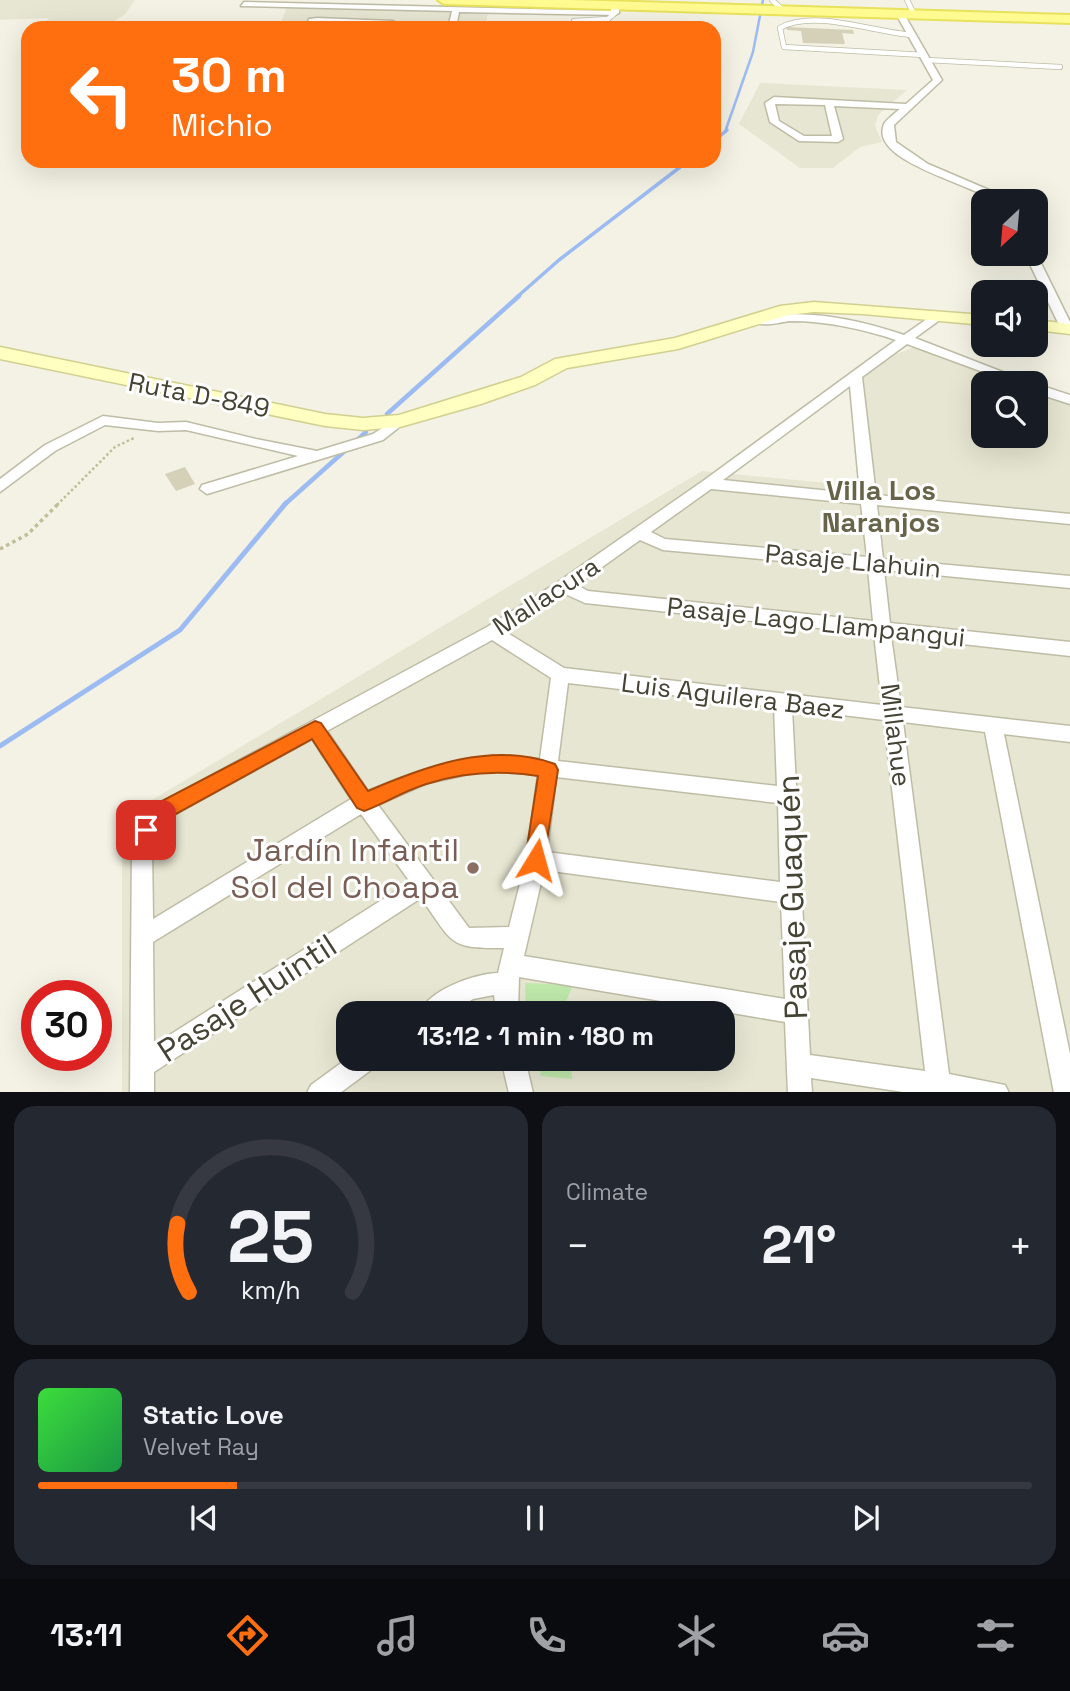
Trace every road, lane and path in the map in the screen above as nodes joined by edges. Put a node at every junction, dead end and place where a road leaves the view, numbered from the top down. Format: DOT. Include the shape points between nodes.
graph roads {
  1 [pos="444,0"];
  2 [pos="906,0"];
  3 [pos="244,4"];
  4 [pos="407,4"];
  5 [pos="386,7"];
  6 [pos="777,7"];
  7 [pos="456,9"];
  8 [pos="615,9"];
  9 [pos="907,14"];
  10 [pos="1070,19"];
  11 [pos="379,21"];
  12 [pos="454,21"];
  13 [pos="573,21"];
  14 [pos="912,35"];
  15 [pos="925,57"];
  16 [pos="1059,67"];
  17 [pos="829,103"];
  18 [pos="907,107"];
  19 [pos="978,189"];
  20 [pos="1037,266"];
  21 [pos="937,316"];
  22 [pos="971,319"];
  23 [pos="735,326"];
  24 [pos="1048,327"];
  25 [pos="1068,329"];
  26 [pos="906,340"];
  27 [pos="0,354"];
  28 [pos="991,371"];
  29 [pos="856,378"];
  30 [pos="1048,392"];
  31 [pos="1070,400"];
  32 [pos="400,421"];
  33 [pos="158,427"];
  34 [pos="316,455"];
  35 [pos="708,484"];
  36 [pos="0,487"];
  37 [pos="207,489"];
  38 [pos="869,501"];
  39 [pos="1070,519"];
  40 [pos="638,533"];
  41 [pos="0,549"];
  42 [pos="876,562"];
  43 [pos="1070,582"];
  44 [pos="564,586"];
  45 [pos="882,630"];
  46 [pos="493,632"];
  47 [pos="1070,649"];
  48 [pos="560,675"];
  49 [pos="783,701"];
  50 [pos="894,715"];
  51 [pos="993,725"];
  52 [pos="315,728"];
  53 [pos="1070,734"];
  54 [pos="548,770"];
  55 [pos="788,796"];
  56 [pos="364,802"];
  57 [pos="536,860"];
  58 [pos="423,885"];
  59 [pos="791,893"];
  60 [pos="142,937"];
  61 [pos="518,937"];
  62 [pos="509,975"];
  63 [pos="449,1001"];
  64 [pos="508,1001"];
  65 [pos="796,1012"];
  66 [pos="799,1065"];
  67 [pos="142,1066"];
  68 [pos="350,1071"];
  69 [pos="516,1071"];
  70 [pos="939,1089"];
  71 [pos="142,1092"];
  72 [pos="320,1092"];
  73 [pos="521,1092"];
  74 [pos="800,1092"];
  75 [pos="982,1092"];
  76 [pos="1066,1092"];
  1 -- 8 [label="main road"];
  2 -- 9 [label="lane"];
  3 -- 5 [label="street"];
  4 -- 5 [label="street"];
  4 -- 7 [label="street"];
  5 -- 11 [label="street"];
  6 -- 8 [label="main road"];
  6 -- 9 [label="main road"];
  7 -- 8 [label="street"];
  7 -- 12 [label="street"];
  8 -- 13 [label="lane" via="608,19"];
  9 -- 10 [label="main road"];
  9 -- 14 [label="street"];
  14 -- 15 [label="street"];
  14 -- 15 [label="lane" via="796,20 780,27 784,47"];
  15 -- 16 [label="lane"];
  15 -- 18 [label="street" via="938,80"];
  17 -- 17 [label="street" via="838,139 802,139 775,122 770,103"];
  17 -- 18 [label="street"];
  18 -- 19 [label="street" via="889,124 893,145 929,168"];
  20 -- 25 [label="street"];
  21 -- 22 [label="main road, Ruta D-849"];
  21 -- 23 [label="main road, Ruta D-849" via="814,307 786,310"];
  21 -- 26 [label="street, Mallacura"];
  23 -- 26 [label="street" via="804,318"];
  23 -- 32 [label="main road, Ruta D-849" via="678,343 562,363 528,381"];
  24 -- 25 [label="main road"];
  26 -- 28 [label="street"];
  26 -- 29 [label="street, Mallacura"];
  27 -- 32 [label="main road, Ruta D-849" via="325,420"];
  29 -- 35 [label="street, Mallacura"];
  29 -- 38 [label="street, Millahue"];
  30 -- 31 [label="street"];
  32 -- 34 [label="street" via="378,437"];
  33 -- 34 [label="street" via="186,426"];
  33 -- 36 [label="street" via="103,420 50,448"];
  33 -- 41 [label="path" via="115,447 28,534"];
  34 -- 37 [label="street"];
  35 -- 38 [label="street"];
  35 -- 40 [label="street, Mallacura"];
  38 -- 39 [label="street"];
  38 -- 42 [label="street, Millahue"];
  40 -- 42 [label="street, Pasaje Llahuin" via="663,544"];
  40 -- 44 [label="street, Mallacura"];
  42 -- 43 [label="street, Pasaje Llahuin"];
  42 -- 45 [label="street, Millahue"];
  44 -- 45 [label="street, Pasaje Lago Llampangui" via="585,597"];
  44 -- 46 [label="street, Mallacura"];
  45 -- 47 [label="street, Pasaje Lago Llampangui"];
  45 -- 50 [label="street, Millahue"];
  46 -- 48 [label="street, Luis Aguilera Baez"];
  46 -- 52 [label="street, Mallacura"];
  48 -- 49 [label="street, Luis Aguilera Baez"];
  48 -- 54 [label="street"];
  49 -- 50 [label="street, Luis Aguilera Baez"];
  49 -- 55 [label="street, Pasaje Guaquén"];
  50 -- 51 [label="street, Luis Aguilera Baez"];
  50 -- 70 [label="street, Millahue"];
  51 -- 53 [label="street, Luis Aguilera Baez"];
  51 -- 76 [label="street"];
  52 -- 56 [label="street"];
  52 -- 60 [label="street, Mallacura" via="165,810 146,830"];
  54 -- 55 [label="street"];
  54 -- 56 [label="street" via="508,763 474,765 426,775"];
  54 -- 57 [label="street"];
  55 -- 59 [label="street, Pasaje Guaquén"];
  56 -- 58 [label="street"];
  56 -- 60 [label="street"];
  57 -- 59 [label="street"];
  57 -- 61 [label="street"];
  58 -- 61 [label="street" via="464,937"];
  58 -- 67 [label="street, Pasaje Huintil"];
  59 -- 65 [label="street, Pasaje Guaquén"];
  60 -- 67 [label="street"];
  61 -- 62 [label="street"];
  62 -- 63 [label="street"];
  62 -- 64 [label="street"];
  62 -- 65 [label="street"];
  65 -- 66 [label="street, Pasaje Guaquén"];
  66 -- 70 [label="street"];
  66 -- 74 [label="street, Pasaje Guaquén"];
  67 -- 71 [label="street"];
  68 -- 72 [label="street"];
  69 -- 73 [label="street"];
  70 -- 75 [label="street"];
}
